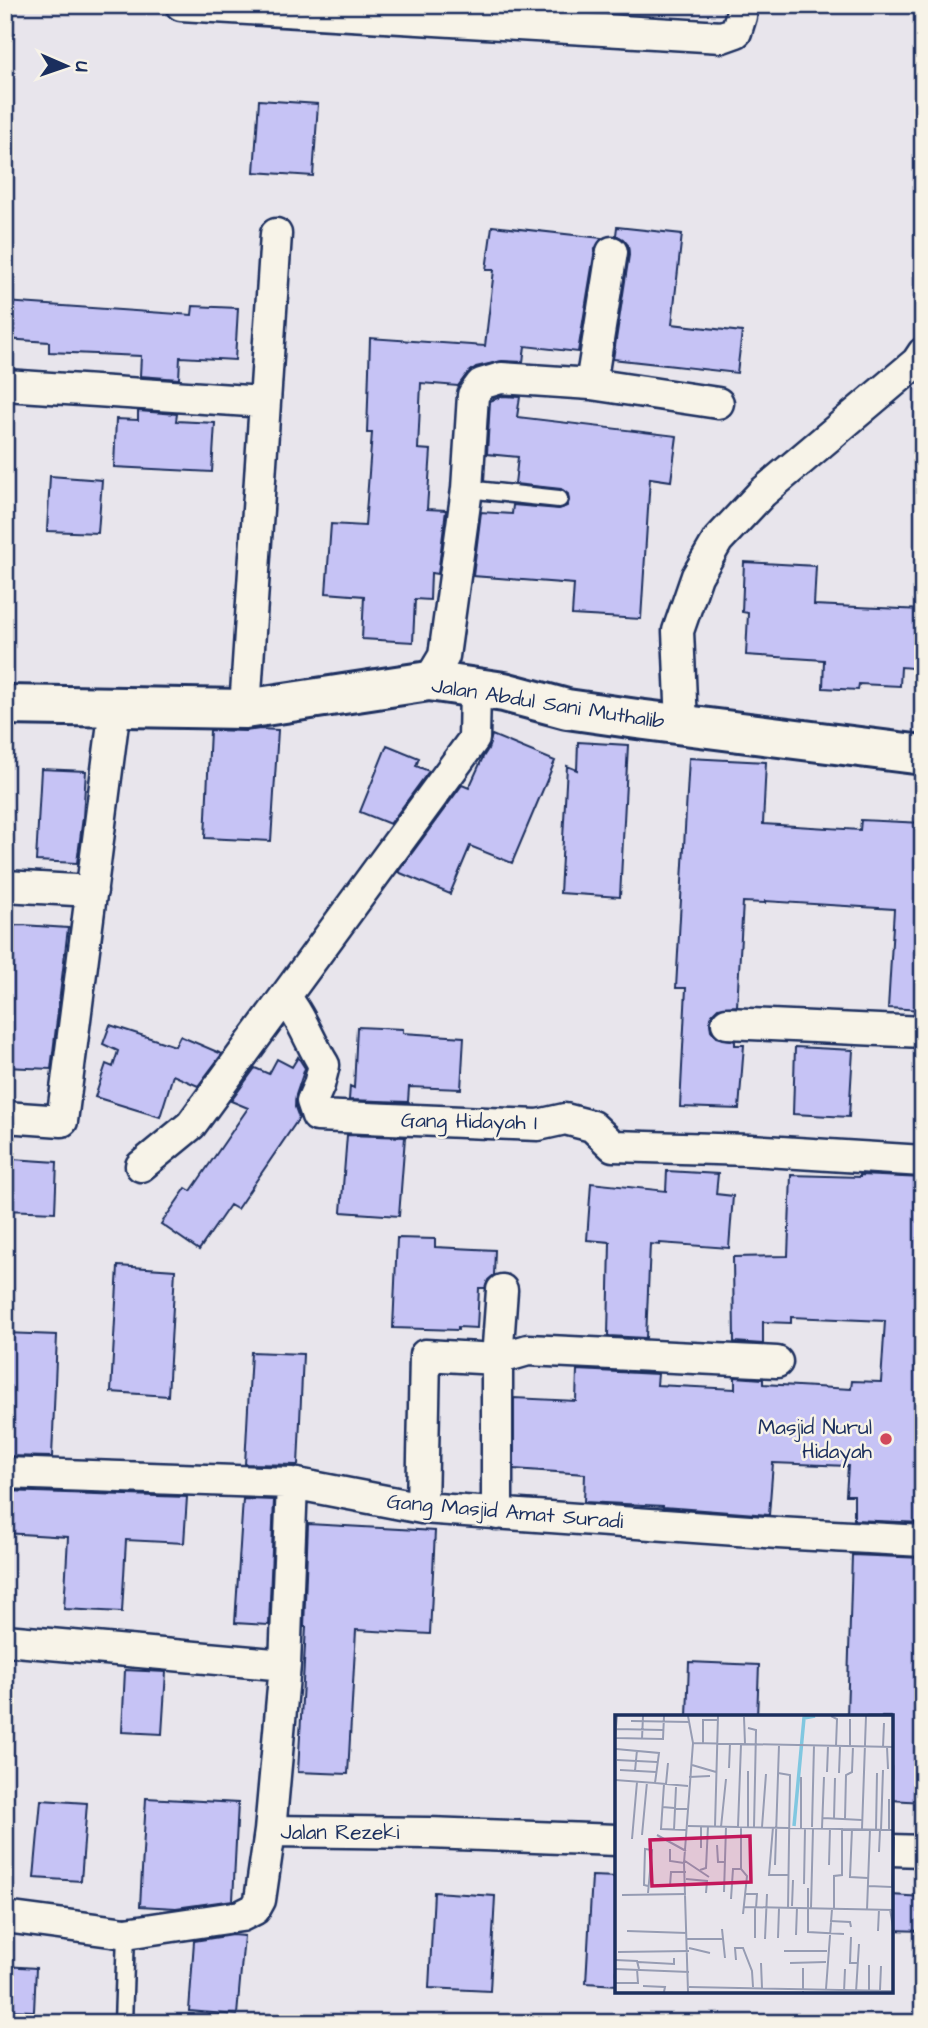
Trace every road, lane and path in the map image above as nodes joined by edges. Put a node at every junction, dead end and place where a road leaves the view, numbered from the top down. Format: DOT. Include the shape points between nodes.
graph roads {
  1 [pos="181,5"];
  2 [pos="742,5"];
  3 [pos="276,234"];
  4 [pos="612,252"];
  5 [pos="923,353"];
  6 [pos="591,384"];
  7 [pos="5,385"];
  8 [pos="265,402"];
  9 [pos="718,403"];
  10 [pos="467,489"];
  11 [pos="559,499"];
  12 [pos="429,681"];
  13 [pos="490,690"];
  14 [pos="5,705"];
  15 [pos="115,706"];
  16 [pos="245,709"];
  17 [pos="681,724"];
  18 [pos="923,755"];
  19 [pos="5,887"];
  20 [pos="92,891"];
  21 [pos="292,1007"];
  22 [pos="727,1023"];
  23 [pos="923,1032"];
  24 [pos="5,1117"];
  25 [pos="923,1161"];
  26 [pos="141,1166"];
  27 [pos="502,1290"];
  28 [pos="497,1359"];
  29 [pos="777,1362"];
  30 [pos="5,1473"];
  31 [pos="292,1483"];
  32 [pos="422,1508"];
  33 [pos="496,1514"];
  34 [pos="923,1541"];
  35 [pos="5,1640"];
  36 [pos="285,1665"];
  37 [pos="270,1831"];
  38 [pos="615,1840"];
  39 [pos="893,1850"];
  40 [pos="923,1851"];
  41 [pos="5,1917"];
  42 [pos="126,1933"];
  43 [pos="123,2023"];
  1 -- 2 [label="street" via="722,37 736,32"];
  3 -- 8 [label="street"];
  4 -- 6 [label="street"];
  5 -- 17 [label="street" via="762,493 718,540 697,576 678,631"];
  6 -- 9 [label="street"];
  6 -- 10 [label="street" via="500,378 481,384 473,395"];
  7 -- 8 [label="street"];
  8 -- 16 [label="street"];
  10 -- 11 [label="lane"];
  10 -- 12 [label="street" via="444,656"];
  12 -- 13 [label="street, Jalan Abdul Sani Muthalib"];
  12 -- 16 [label="street, Jalan Abdul Sani Muthalib"];
  13 -- 17 [label="street, Jalan Abdul Sani Muthalib" via="567,709"];
  13 -- 21 [label="street" via="474,739"];
  14 -- 15 [label="street, Jalan Abdul Sani Muthalib"];
  15 -- 16 [label="street, Jalan Abdul Sani Muthalib"];
  15 -- 20 [label="street"];
  17 -- 18 [label="street, Jalan Abdul Sani Muthalib"];
  19 -- 20 [label="street"];
  20 -- 24 [label="street" via="62,1121"];
  21 -- 25 [label="street, Gang Hidayah I" via="324,1065 312,1101 317,1116 538,1125 565,1119 593,1126 613,1146"];
  21 -- 26 [label="street" via="191,1125"];
  22 -- 23 [label="street"];
  27 -- 28 [label="street"];
  28 -- 29 [label="street" via="528,1350"];
  28 -- 32 [label="street" via="425,1355"];
  28 -- 33 [label="street"];
  30 -- 31 [label="street, Gang Masjid Amat Suradi"];
  31 -- 32 [label="street, Gang Masjid Amat Suradi"];
  31 -- 36 [label="street"];
  32 -- 33 [label="street, Gang Masjid Amat Suradi"];
  33 -- 34 [label="street, Gang Masjid Amat Suradi"];
  35 -- 36 [label="street"];
  36 -- 37 [label="street"];
  37 -- 38 [label="street, Jalan Rezeki"];
  37 -- 42 [label="street, Jalan Rezeki" via="255,1909 241,1916"];
  39 -- 40 [label="street"];
  41 -- 42 [label="street, Jalan Rezeki"];
  42 -- 43 [label="lane"];
}
